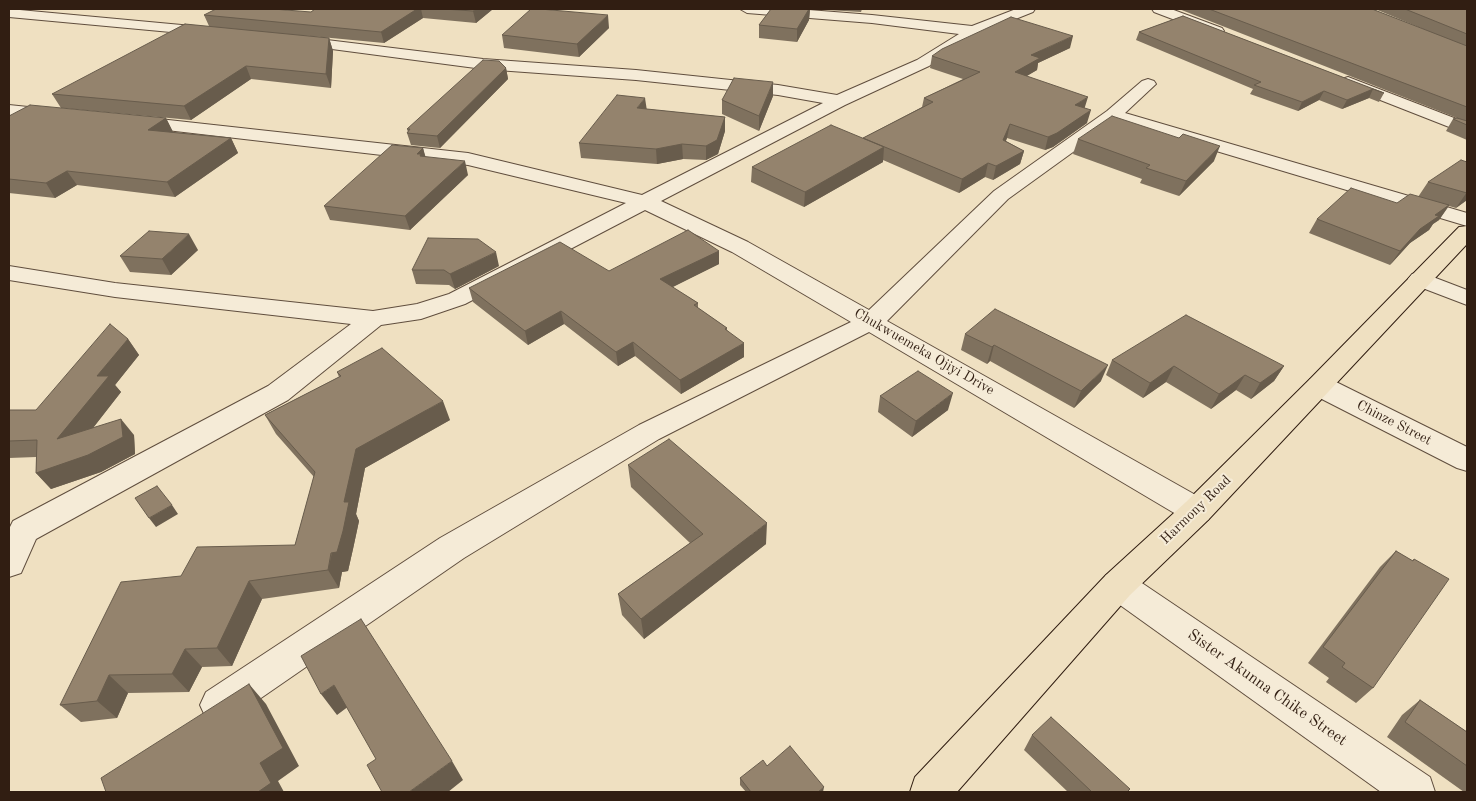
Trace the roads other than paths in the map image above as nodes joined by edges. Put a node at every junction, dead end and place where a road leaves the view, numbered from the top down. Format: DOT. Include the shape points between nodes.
graph roads {
  1 [pos="747,9"];
  2 [pos="1159,9"];
  3 [pos="1020,10"];
  4 [pos="9,13"];
  5 [pos="973,31"];
  6 [pos="233,34"];
  7 [pos="1232,37"];
  8 [pos="282,39"];
  9 [pos="1331,76"];
  10 [pos="1148,84"];
  11 [pos="839,102"];
  12 [pos="9,110"];
  13 [pos="1113,114"];
  14 [pos="72,117"];
  15 [pos="111,119"];
  16 [pos="1467,129"];
  17 [pos="646,202"];
  18 [pos="1467,220"];
  19 [pos="1467,232"];
  20 [pos="9,272"];
  21 [pos="1420,279"];
  22 [pos="1467,298"];
  23 [pos="373,319"];
  24 [pos="872,321"];
  25 [pos="1320,386"];
  26 [pos="1467,460"];
  27 [pos="1197,511"];
  28 [pos="9,563"];
  29 [pos="1118,585"];
  30 [pos="193,722"];
  31 [pos="930,792"];
  32 [pos="1415,792"];
  1 -- 5 [label="street"];
  2 -- 7 [label="street"];
  3 -- 5 [label="street"];
  4 -- 6 [label="street"];
  5 -- 11 [label="street" via="923,63"];
  8 -- 11 [label="street" via="483,64 778,90"];
  9 -- 16 [label="street"];
  10 -- 13 [label="street"];
  11 -- 17 [label="street"];
  12 -- 14 [label="street"];
  13 -- 18 [label="street"];
  13 -- 24 [label="street" via="1001,195"];
  15 -- 17 [label="street, Chukwuemeka Ojiyi Drive" via="468,159"];
  17 -- 23 [label="street" via="458,299 421,311"];
  17 -- 24 [label="street, Chukwuemeka Ojiyi Drive" via="740,247"];
  19 -- 21 [label="main road, Harmony Road"];
  20 -- 23 [label="street" via="115,290"];
  21 -- 22 [label="street"];
  21 -- 25 [label="main road, Harmony Road"];
  23 -- 28 [label="street" via="278,393 24,530"];
  24 -- 27 [label="street, Chukwuemeka Ojiyi Drive"];
  24 -- 30 [label="street" via="650,432 470,538"];
  25 -- 26 [label="street, Chinze Street"];
  25 -- 27 [label="main road, Harmony Road"];
  27 -- 29 [label="main road, Harmony Road"];
  29 -- 31 [label="main road, Harmony Road"];
  29 -- 32 [label="street, Sister Akunna Chike Street"];
}
